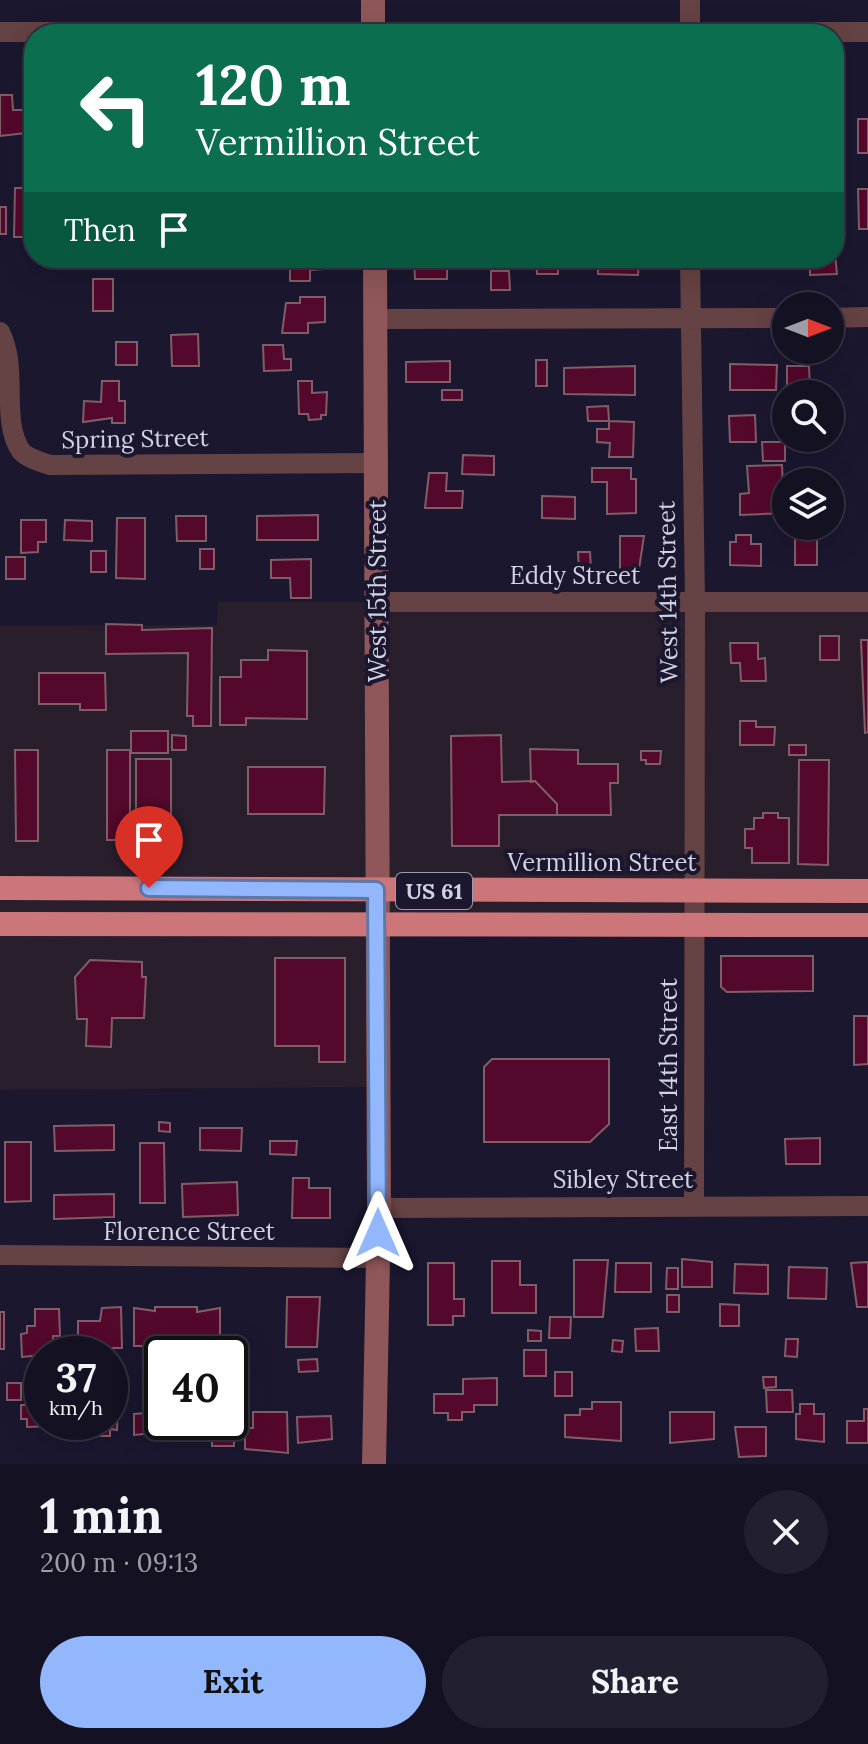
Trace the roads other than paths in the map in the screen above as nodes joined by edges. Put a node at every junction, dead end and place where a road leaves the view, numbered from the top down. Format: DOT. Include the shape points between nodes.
graph roads {
  1 [pos="373,0"];
  2 [pos="690,0"];
  3 [pos="373,24"];
  4 [pos="690,24"];
  5 [pos="0,32"];
  6 [pos="24,32"];
  7 [pos="844,32"];
  8 [pos="868,32"];
  9 [pos="375,268"];
  10 [pos="690,268"];
  11 [pos="868,317"];
  12 [pos="772,318"];
  13 [pos="844,318"];
  14 [pos="376,319"];
  15 [pos="690,319"];
  16 [pos="0,332"];
  17 [pos="378,463"];
  18 [pos="378,602"];
  19 [pos="695,602"];
  20 [pos="868,602"];
  21 [pos="0,888"];
  22 [pos="376,890"];
  23 [pos="868,891"];
  24 [pos="696,892"];
  25 [pos="0,924"];
  26 [pos="376,924"];
  27 [pos="696,925"];
  28 [pos="868,925"];
  29 [pos="694,1206"];
  30 [pos="868,1206"];
  31 [pos="379,1208"];
  32 [pos="0,1255"];
  33 [pos="378,1258"];
  34 [pos="374,1464"];
  1 -- 3 [label="street"];
  2 -- 4 [label="street"];
  5 -- 6 [label="street"];
  7 -- 8 [label="street"];
  9 -- 14 [label="street, West 15th Street"];
  10 -- 15 [label="street, West 14th Street"];
  11 -- 13 [label="street"];
  12 -- 15 [label="street"];
  14 -- 15 [label="street"];
  14 -- 17 [label="street, West 15th Street"];
  15 -- 19 [label="street, West 14th Street"];
  16 -- 17 [label="street, Spring Street" via="9,350 10,427 22,453 50,465"];
  17 -- 18 [label="street, West 15th Street"];
  18 -- 19 [label="street, Eddy Street"];
  18 -- 22 [label="street, West 15th Street"];
  19 -- 20 [label="street, Eddy Street"];
  19 -- 24 [label="street, West 14th Street"];
  21 -- 22 [label="highway, Vermillion Street / US 61"];
  22 -- 24 [label="highway, Vermillion Street / US 61"];
  22 -- 26 [label="street, West 15th Street"];
  23 -- 24 [label="highway, Vermillion Street / US 61"];
  24 -- 27 [label="street, West 14th Street"];
  25 -- 26 [label="highway, US 61"];
  26 -- 27 [label="highway, US 61"];
  26 -- 31 [label="street, West 15th Street"];
  27 -- 28 [label="highway, US 61"];
  27 -- 29 [label="street, East 14th Street"];
  29 -- 30 [label="street, Sibley Street"];
  29 -- 31 [label="street, Sibley Street"];
  31 -- 33 [label="street, West 15th Street"];
  32 -- 33 [label="street, Florence Street"];
  33 -- 34 [label="street, West 15th Street"];
}
